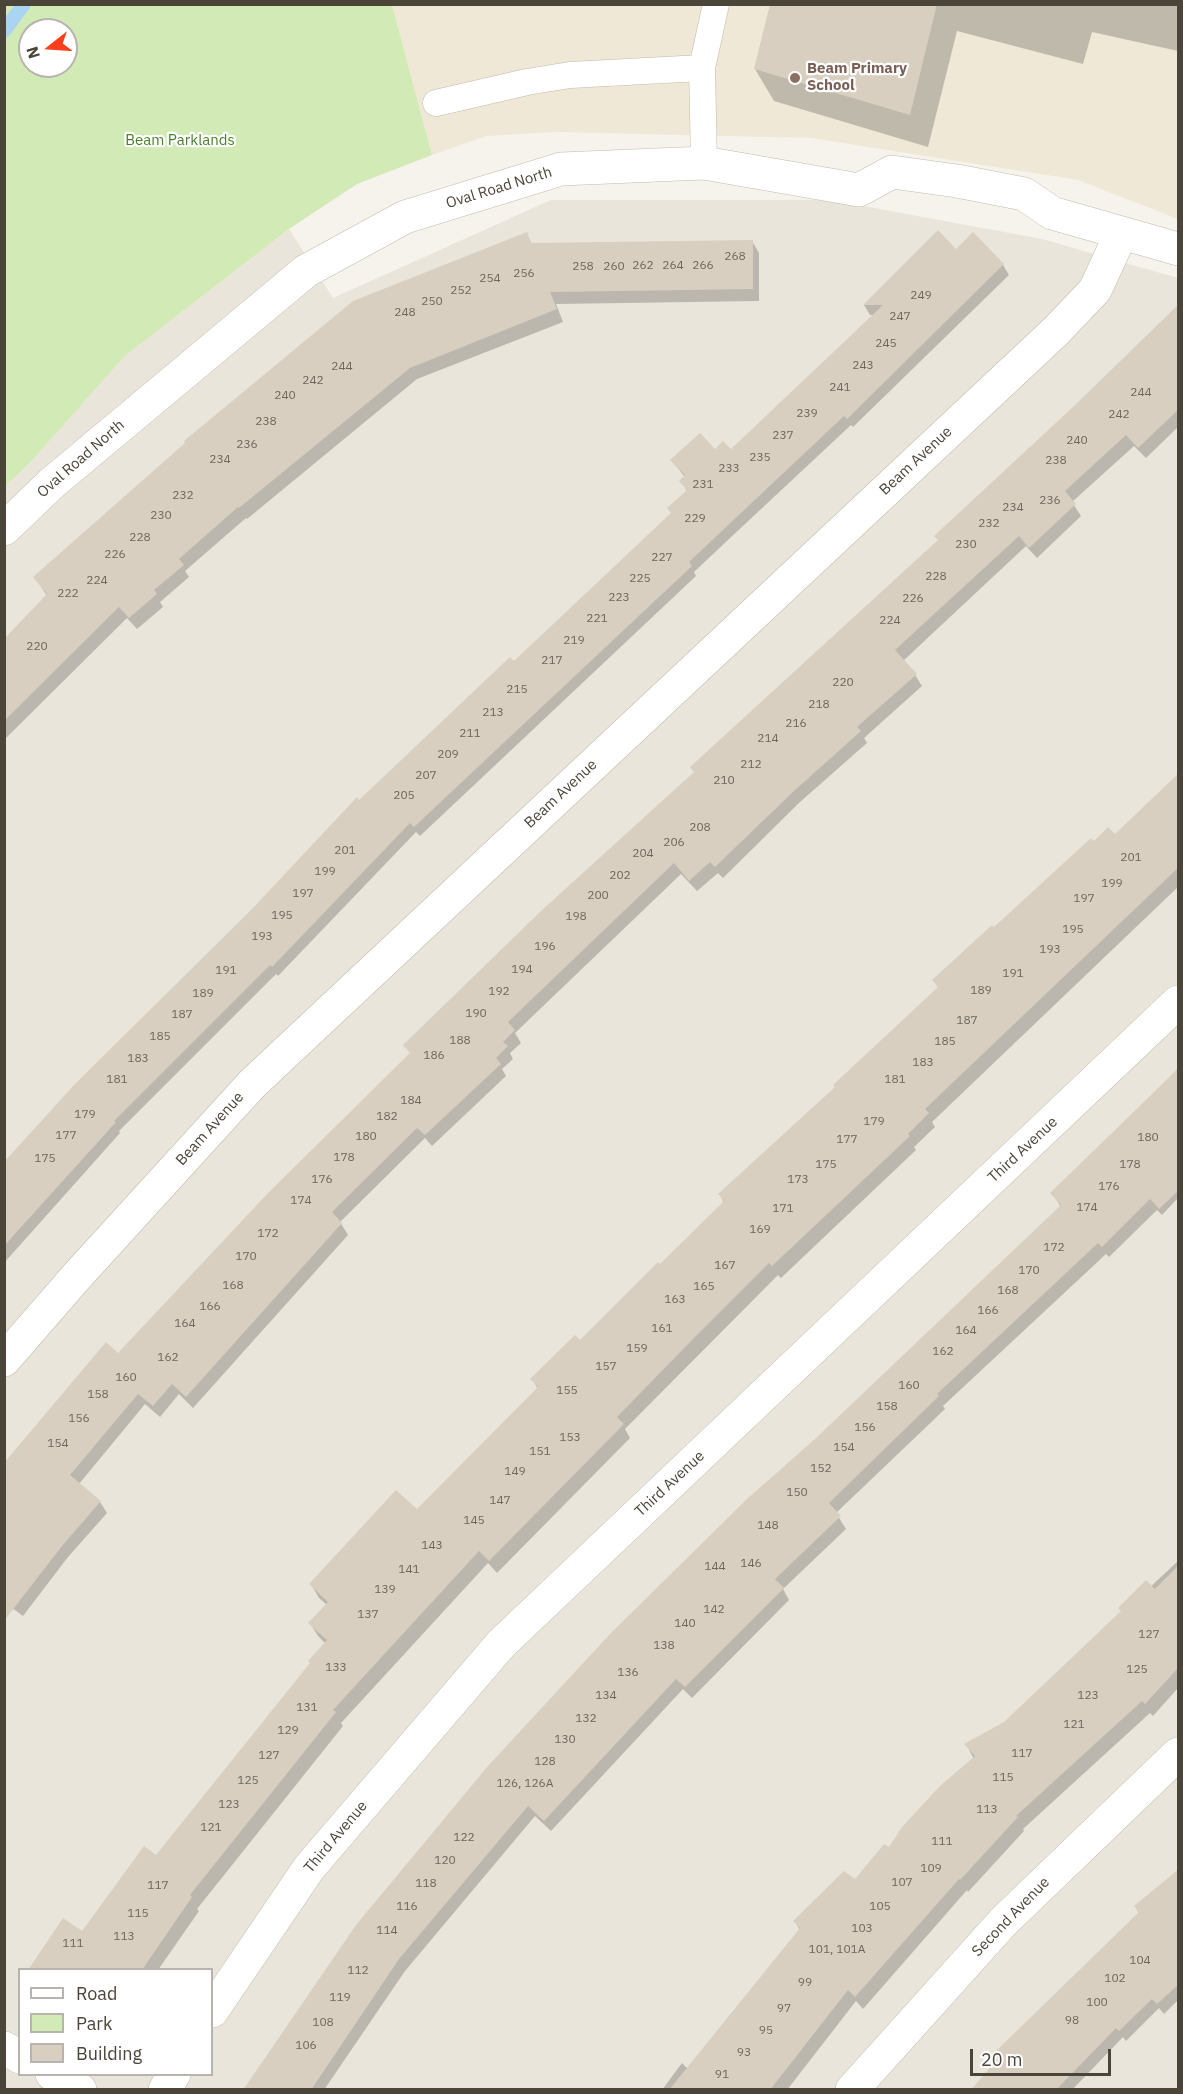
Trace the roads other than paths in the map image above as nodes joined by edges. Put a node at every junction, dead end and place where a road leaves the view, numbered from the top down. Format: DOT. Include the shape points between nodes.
graph roads {
  1 [pos="716,4"];
  2 [pos="702,69"];
  3 [pos="436,103"];
  4 [pos="704,163"];
  5 [pos="1121,234"];
  6 [pos="1179,249"];
  7 [pos="4,528"];
  8 [pos="1179,1002"];
  9 [pos="4,1360"];
  10 [pos="1179,1754"];
  11 [pos="213,2010"];
  12 [pos="4,2048"];
  13 [pos="18,2056"];
  14 [pos="56,2076"];
  15 [pos="173,2076"];
  16 [pos="80,2090"];
  17 [pos="165,2090"];
  18 [pos="852,2090"];
  1 -- 2 [label="lane"];
  2 -- 3 [label="lane" via="570,75"];
  2 -- 4 [label="lane"];
  4 -- 5 [label="street, Oval Road North" via="860,190 892,172 957,181 1024,194 1052,213"];
  4 -- 7 [label="street, Oval Road North" via="561,169 405,217 306,271 52,483"];
  5 -- 6 [label="street, Oval Road North"];
  5 -- 9 [label="street, Beam Avenue" via="1095,290 1056,331 252,1084"];
  8 -- 11 [label="street, Third Avenue" via="501,1644 309,1868"];
  10 -- 18 [label="street, Second Avenue" via="1003,1922"];
  12 -- 13 [label="street"];
  14 -- 16 [label="street"];
  15 -- 17 [label="street"];
}
